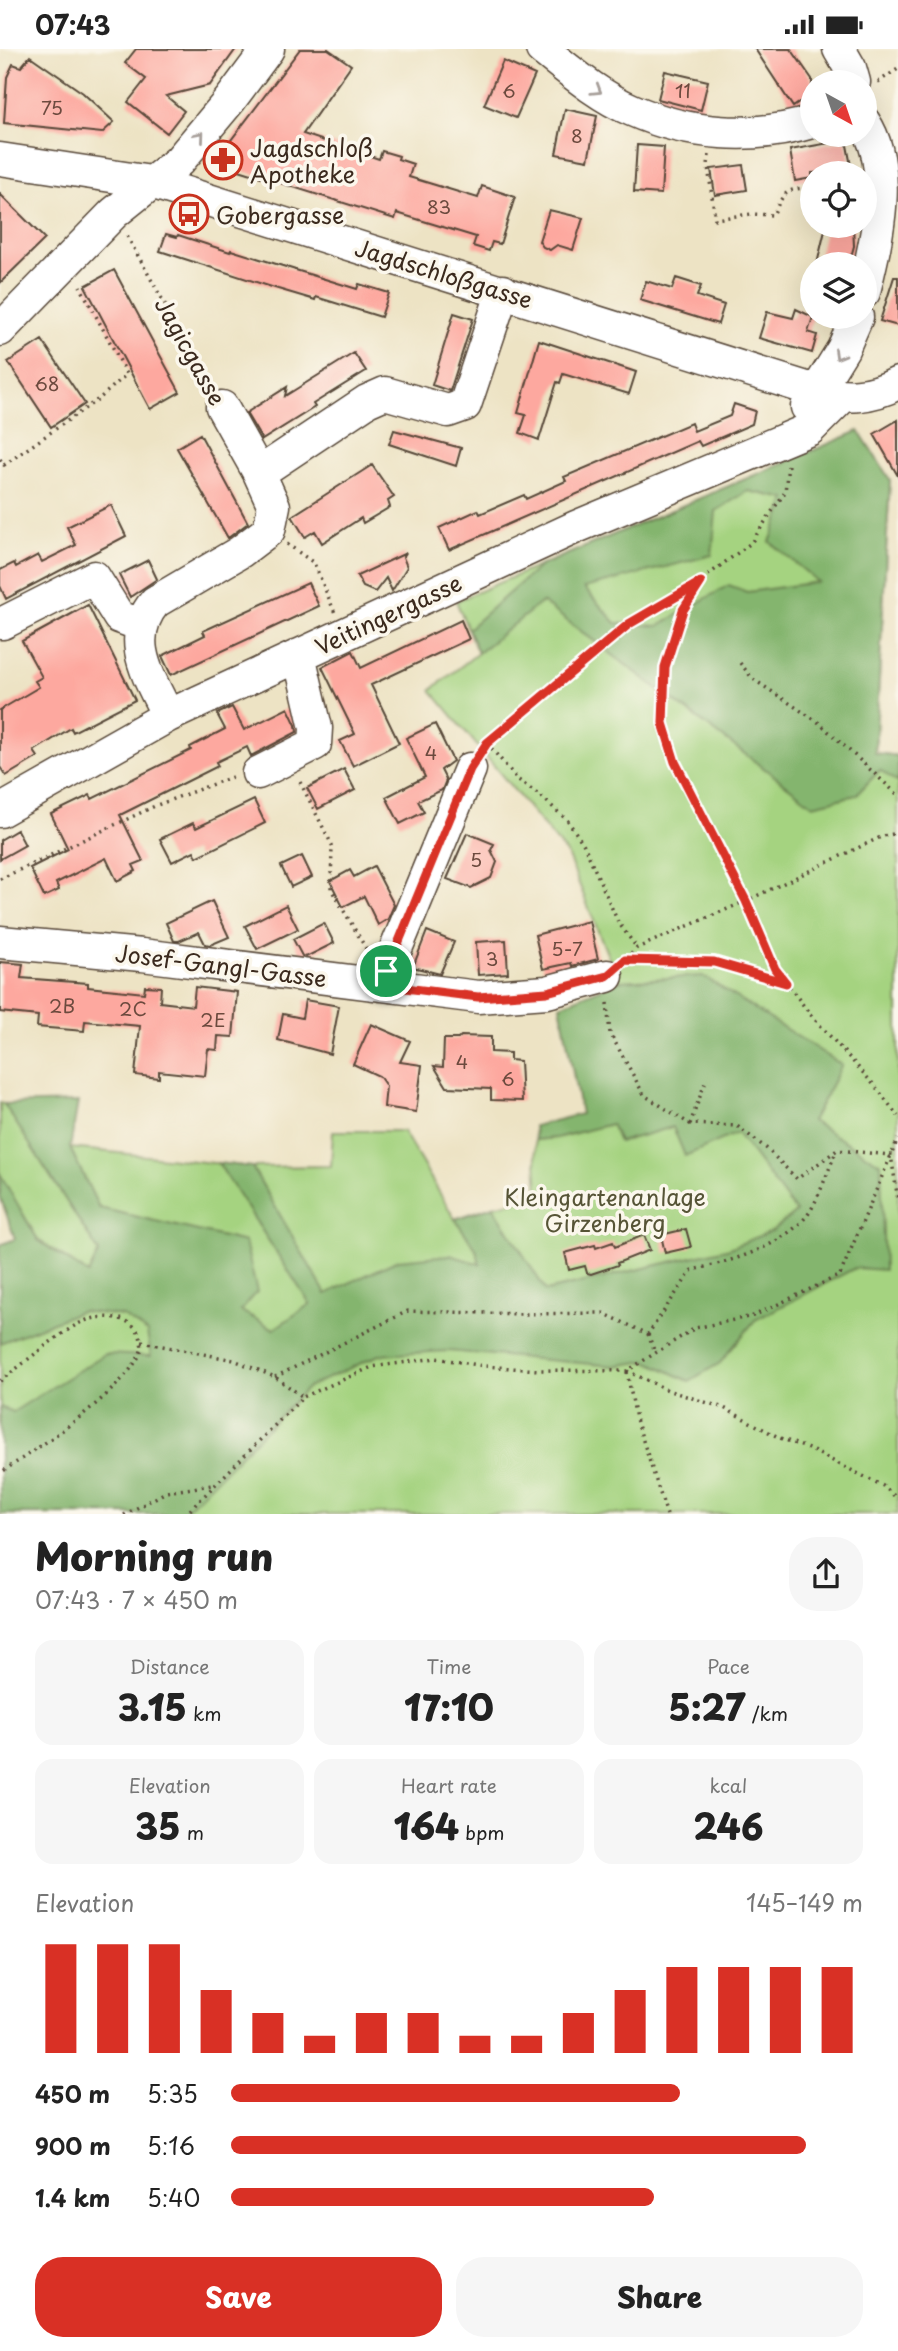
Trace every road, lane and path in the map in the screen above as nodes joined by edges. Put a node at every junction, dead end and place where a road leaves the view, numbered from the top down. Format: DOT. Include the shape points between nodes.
graph roads {
  1 [pos="268,49"];
  2 [pos="542,49"];
  3 [pos="839,49"];
  4 [pos="851,70"];
  5 [pos="800,124"];
  6 [pos="874,147"];
  7 [pos="709,152"];
  8 [pos="0,159"];
  9 [pos="151,182"];
  10 [pos="800,188"];
  11 [pos="122,228"];
  12 [pos="873,252"];
  13 [pos="76,278"];
  14 [pos="503,291"];
  15 [pos="852,329"];
  16 [pos="0,330"];
  17 [pos="898,383"];
  18 [pos="829,394"];
  19 [pos="222,407"];
  20 [pos="788,448"];
  21 [pos="0,459"];
  22 [pos="259,473"];
  23 [pos="269,530"];
  24 [pos="701,582"];
  25 [pos="338,621"];
  26 [pos="3,623"];
  27 [pos="141,625"];
  28 [pos="299,655"];
  29 [pos="740,663"];
  30 [pos="168,716"];
  31 [pos="487,743"];
  32 [pos="288,758"];
  33 [pos="470,769"];
  34 [pos="258,773"];
  35 [pos="898,795"];
  36 [pos="0,811"];
  37 [pos="898,833"];
  38 [pos="0,879"];
  39 [pos="746,901"];
  40 [pos="0,942"];
  41 [pos="637,948"];
  42 [pos="607,976"];
  43 [pos="384,978"];
  44 [pos="786,983"];
  45 [pos="706,1080"];
  46 [pos="898,1116"];
  47 [pos="690,1124"];
  48 [pos="898,1139"];
  49 [pos="837,1150"];
  50 [pos="891,1155"];
  51 [pos="898,1200"];
  52 [pos="648,1334"];
  53 [pos="142,1342"];
  54 [pos="655,1353"];
  55 [pos="627,1371"];
  56 [pos="275,1377"];
  57 [pos="0,1381"];
  58 [pos="303,1397"];
  59 [pos="0,1473"];
  60 [pos="214,1485"];
  61 [pos="898,1499"];
  62 [pos="124,1514"];
  63 [pos="185,1514"];
  64 [pos="667,1514"];
  9 -- 1 [label="street, one-way" via="180,161"];
  2 -- 5 [label="street, one-way" via="631,110 669,123 711,132 747,133"];
  3 -- 4 [label="street"];
  6 -- 12 [label="street" via="880,187"];
  7 -- 10 [label="path" via="716,219 773,215 788,190"];
  8 -- 9 [label="street, Jagdschloßgasse"];
  9 -- 14 [label="street, Jagdschloßgasse"];
  9 -- 16 [label="street" via="114,213"];
  11 -- 19 [label="path, Jagicgasse"];
  13 -- 21 [label="path" via="127,374 4,465"];
  14 -- 18 [label="street, Jagdschloßgasse"];
  14 -- 22 [label="street" via="465,405 448,411 386,393"];
  15 -- 18 [label="street, one-way"];
  17 -- 18 [label="street" via="862,396"];
  18 -- 20 [label="street"];
  19 -- 22 [label="street, Jagicgasse"];
  20 -- 24 [label="path" via="785,492 751,543"];
  20 -- 28 [label="street, Veitingergasse" via="576,527"];
  22 -- 23 [label="street, Jagicgasse" via="274,506"];
  23 -- 25 [label="path" via="314,563"];
  23 -- 27 [label="street" via="155,602"];
  24 -- 31 [label="path" via="629,624"];
  24 -- 39 [label="path" via="683,610 665,667 663,723 675,762"];
  26 -- 27 [label="street" via="94,577 120,617"];
  27 -- 30 [label="street" via="142,659"];
  28 -- 30 [label="street, Veitingergasse"];
  28 -- 32 [label="street" via="316,729 315,744"];
  29 -- 35 [label="path" via="753,679 818,722"];
  30 -- 36 [label="street, Veitingergasse"];
  31 -- 33 [label="path"];
  31 -- 41 [label="path" via="517,779 568,821 584,845 618,922"];
  32 -- 34 [label="street"];
  32 -- 43 [label="path" via="332,845 331,889"];
  33 -- 43 [label="street"];
  34 -- 38 [label="path" via="246,772 157,805"];
  37 -- 39 [label="path"];
  39 -- 41 [label="path"];
  39 -- 44 [label="path" via="775,969"];
  40 -- 43 [label="street, Josef-Gangl-Gasse"];
  41 -- 44 [label="path" via="625,960 714,962"];
  42 -- 43 [label="street, Josef-Gangl-Gasse" via="547,992 478,997"];
  42 -- 47 [label="path" via="610,1033 643,1095"];
  44 -- 46 [label="path"];
  45 -- 47 [label="path"];
  47 -- 49 [label="path" via="737,1126 797,1179"];
  48 -- 50 [label="path"];
  49 -- 50 [label="path"];
  49 -- 52 [label="path" via="807,1217 772,1243 692,1270"];
  50 -- 51 [label="path"];
  50 -- 54 [label="path" via="840,1275 752,1316 695,1328"];
  52 -- 54 [label="path"];
  52 -- 56 [label="path" via="603,1313 408,1311"];
  53 -- 56 [label="path" via="234,1360"];
  53 -- 57 [label="path" via="127,1322 109,1317 80,1322"];
  53 -- 59 [label="path" via="140,1355 126,1374 98,1401"];
  54 -- 55 [label="path"];
  55 -- 58 [label="path" via="525,1369 436,1358 372,1367"];
  55 -- 61 [label="path" via="724,1408 883,1486"];
  55 -- 64 [label="path" via="636,1419"];
  56 -- 58 [label="path"];
  58 -- 60 [label="path"];
  60 -- 62 [label="path" via="166,1492"];
  60 -- 63 [label="path"];
}
